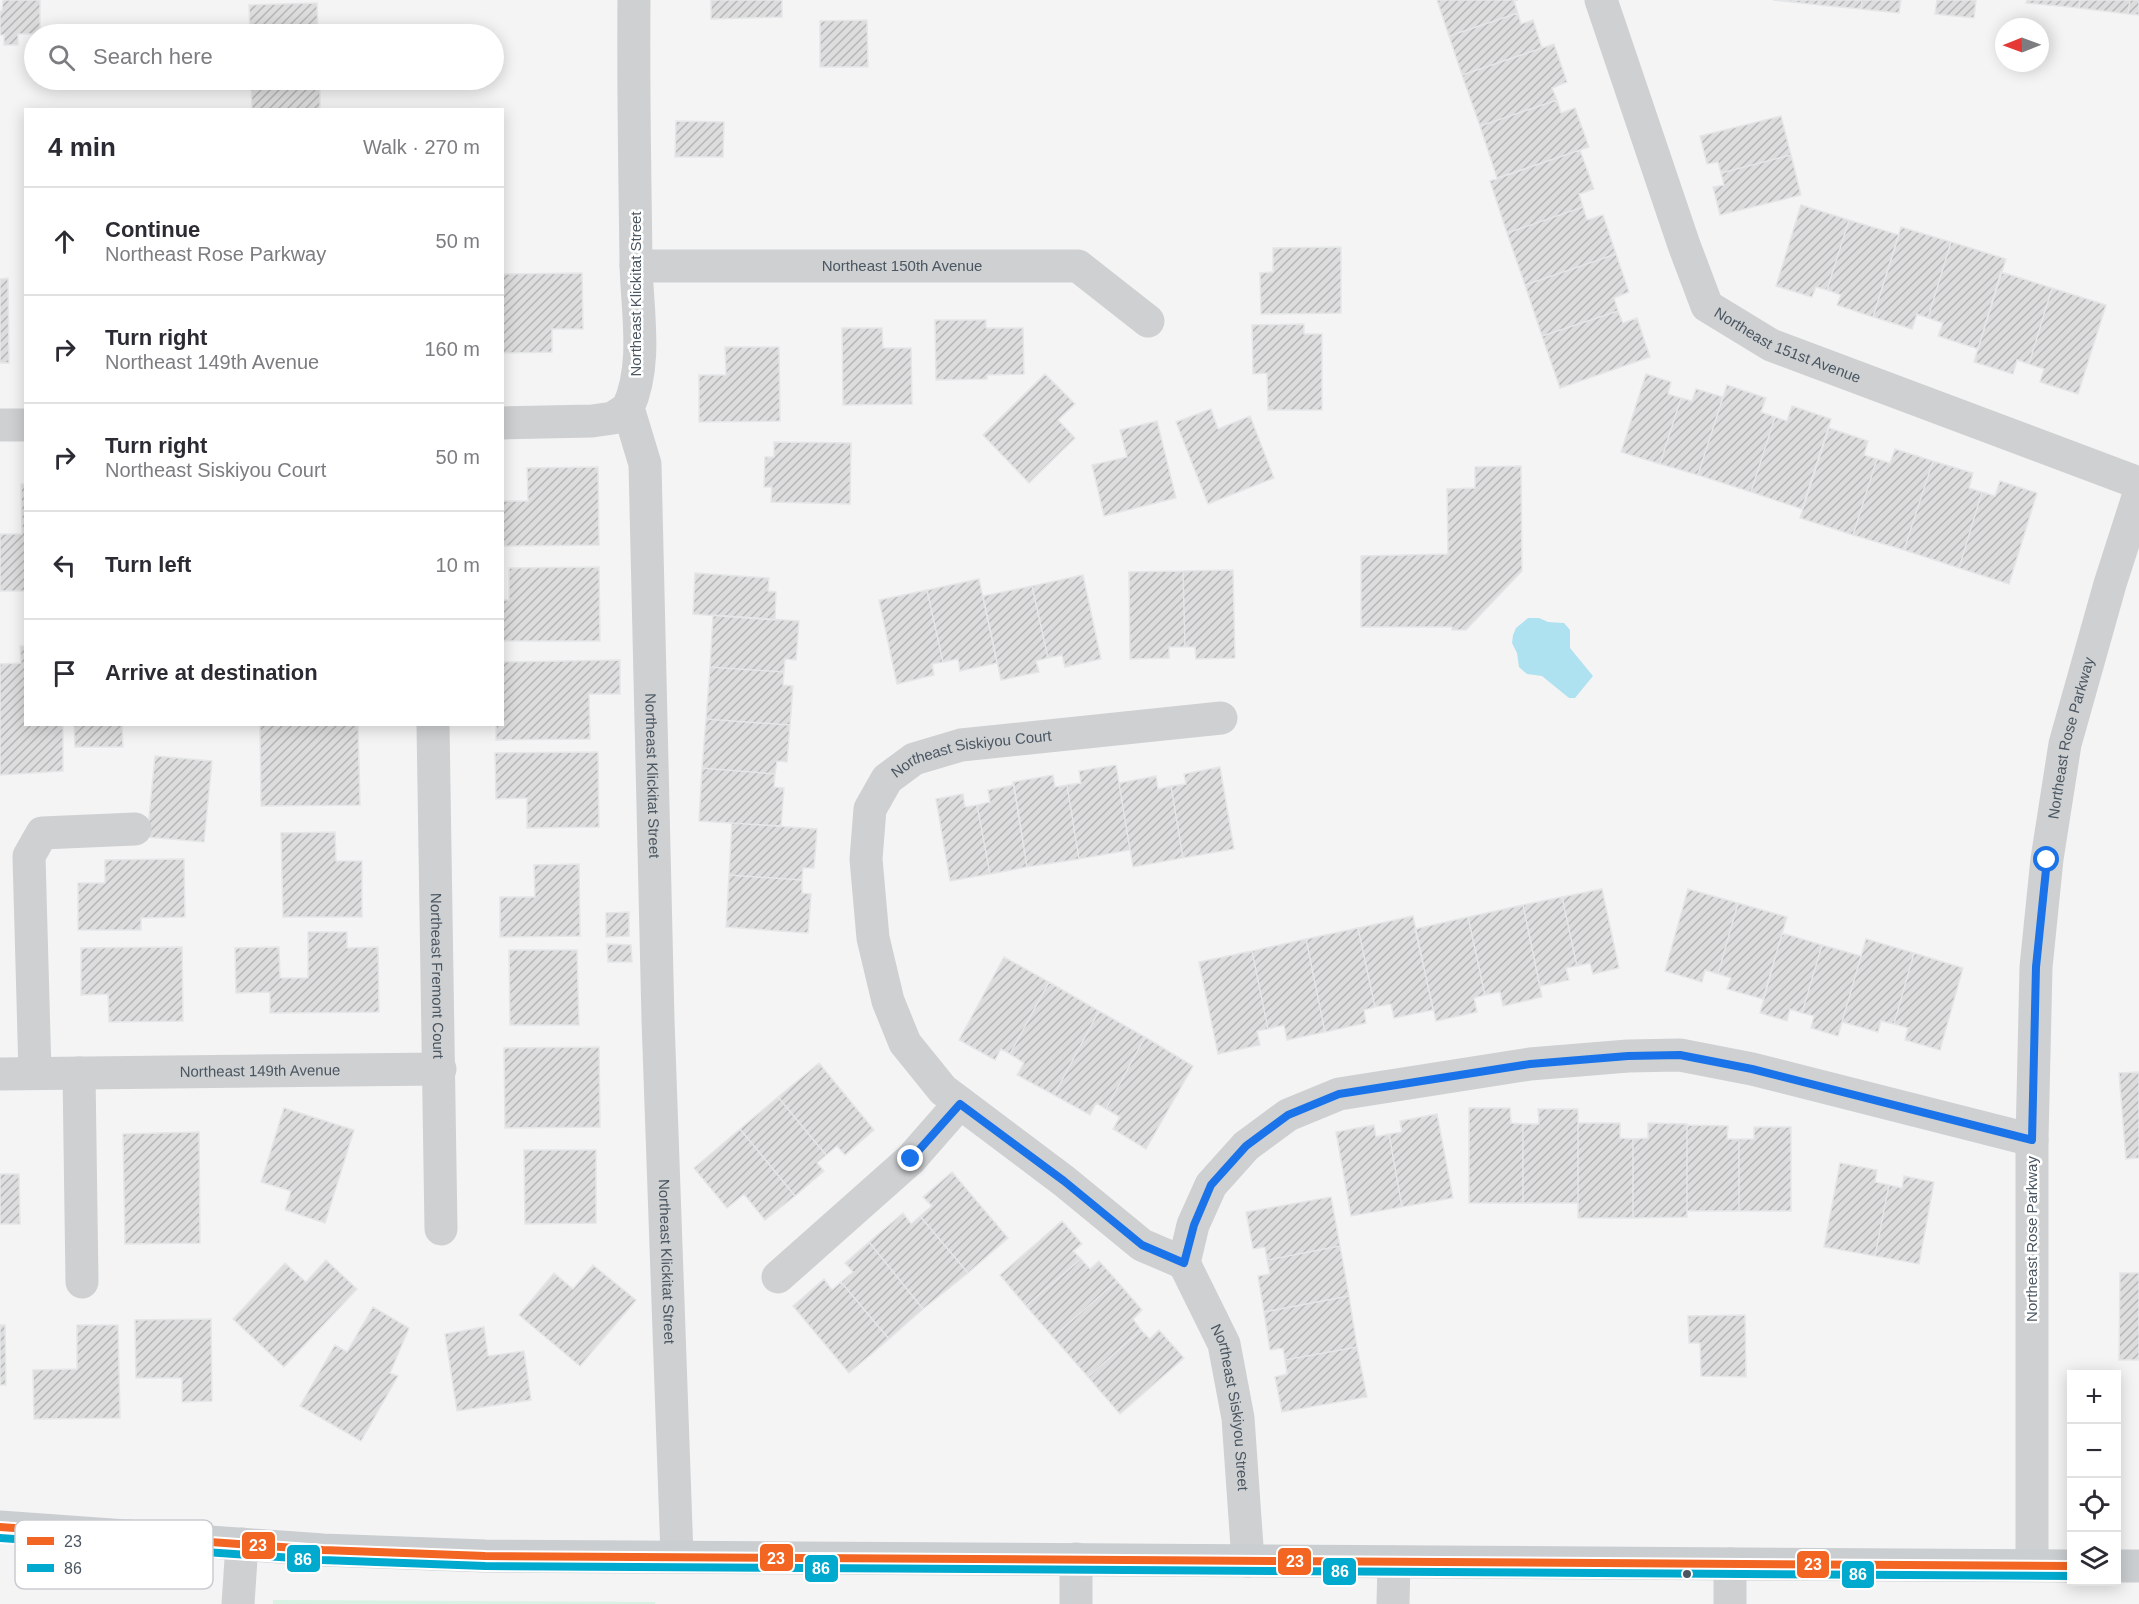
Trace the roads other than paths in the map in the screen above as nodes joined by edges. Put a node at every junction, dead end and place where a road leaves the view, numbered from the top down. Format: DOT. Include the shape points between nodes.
graph roads {
  1 [pos="634,0"];
  2 [pos="1601,0"];
  3 [pos="636,266"];
  4 [pos="1148,321"];
  5 [pos="628,408"];
  6 [pos="504,423"];
  7 [pos="0,425"];
  8 [pos="24,425"];
  9 [pos="2139,483"];
  10 [pos="2139,494"];
  11 [pos="1221,718"];
  12 [pos="433,726"];
  13 [pos="135,829"];
  14 [pos="440,1069"];
  15 [pos="79,1072"];
  16 [pos="35,1073"];
  17 [pos="0,1074"];
  18 [pos="960,1104"];
  19 [pos="2032,1140"];
  20 [pos="441,1228"];
  21 [pos="1184,1263"];
  22 [pos="778,1277"];
  23 [pos="82,1282"];
  24 [pos="0,1527"];
  25 [pos="15,1528"];
  26 [pos="213,1542"];
  27 [pos="242,1544"];
  28 [pos="677,1556"];
  29 [pos="1076,1559"];
  30 [pos="1248,1561"];
  31 [pos="1394,1562"];
  32 [pos="1730,1564"];
  33 [pos="2032,1565"];
  34 [pos="2067,1566"];
  35 [pos="2121,1566"];
  36 [pos="2139,1566"];
  37 [pos="238,1604"];
  38 [pos="1076,1604"];
  39 [pos="1393,1604"];
  40 [pos="1730,1604"];
  1 -- 3 [label="street, Northeast Klickitat Street"];
  2 -- 9 [label="street, Northeast 151st Avenue" via="1707,306 1771,345"];
  3 -- 4 [label="street, Northeast 150th Avenue" via="1078,266"];
  3 -- 5 [label="street, Northeast Klickitat Street" via="639,368 636,391"];
  5 -- 6 [label="street" via="614,418 592,421"];
  5 -- 28 [label="street, Northeast Klickitat Street" via="645,464 658,1020"];
  7 -- 8 [label="street"];
  10 -- 19 [label="street, Northeast Rose Parkway" via="2065,744 2036,967"];
  11 -- 18 [label="street, Northeast Siskiyou Court" via="961,745 914,759 887,779 870,809 866,859 873,938 888,1001 905,1043 943,1090"];
  12 -- 14 [label="street, Northeast Fremont Court"];
  13 -- 16 [label="street" via="42,833 29,856"];
  14 -- 15 [label="street, Northeast 149th Avenue"];
  14 -- 20 [label="street, Northeast Fremont Court"];
  15 -- 16 [label="street, Northeast 149th Avenue"];
  15 -- 23 [label="street"];
  16 -- 17 [label="street, Northeast 149th Avenue"];
  18 -- 21 [label="street, Northeast Siskiyou Court" via="1142,1245"];
  18 -- 22 [label="street" via="911,1159"];
  19 -- 21 [label="street" via="1752,1069 1680,1055 1519,1065 1339,1094 1288,1115 1246,1146 1211,1185"];
  19 -- 33 [label="street, Northeast Rose Parkway"];
  21 -- 30 [label="street, Northeast Siskiyou Street" via="1224,1344 1238,1418"];
  24 -- 25 [label="main road"];
  26 -- 27 [label="main road"];
  27 -- 28 [label="main road" via="485,1556"];
  27 -- 37 [label="street"];
  28 -- 29 [label="main road"];
  29 -- 30 [label="main road"];
  29 -- 38 [label="street"];
  30 -- 31 [label="main road"];
  31 -- 32 [label="main road"];
  31 -- 39 [label="street"];
  32 -- 33 [label="main road"];
  32 -- 40 [label="street"];
  33 -- 34 [label="main road"];
  35 -- 36 [label="main road"];
}
